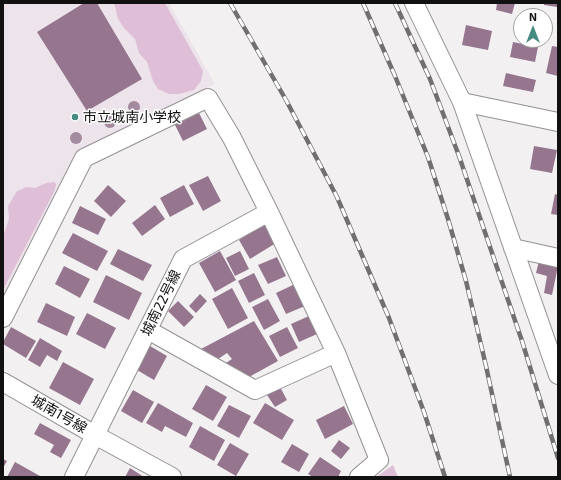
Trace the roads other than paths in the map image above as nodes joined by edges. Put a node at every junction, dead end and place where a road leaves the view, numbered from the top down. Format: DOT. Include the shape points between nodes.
graph roads {
  1 [pos="414,3"];
  2 [pos="462,102"];
  3 [pos="558,122"];
  4 [pos="269,212"];
  5 [pos="512,248"];
  6 [pos="558,258"];
  7 [pos="3,318"];
  8 [pos="148,330"];
  9 [pos="336,353"];
  10 [pos="558,375"];
  11 [pos="3,382"];
  12 [pos="95,435"];
  13 [pos="74,477"];
  14 [pos="172,477"];
  15 [pos="358,477"];
  1 -- 2 [label="street"];
  2 -- 3 [label="street"];
  2 -- 5 [label="street"];
  4 -- 7 [label="street" via="232,138 208,98 84,158"];
  4 -- 8 [label="street, 城南22号線" via="183,259"];
  4 -- 9 [label="street"];
  5 -- 6 [label="street"];
  5 -- 10 [label="street"];
  8 -- 9 [label="street" via="255,390"];
  8 -- 12 [label="street, 城南22号線"];
  9 -- 15 [label="street" via="379,460"];
  11 -- 12 [label="street, 城南1号線"];
  12 -- 13 [label="street, 城南1号線"];
  12 -- 14 [label="street"];
}
